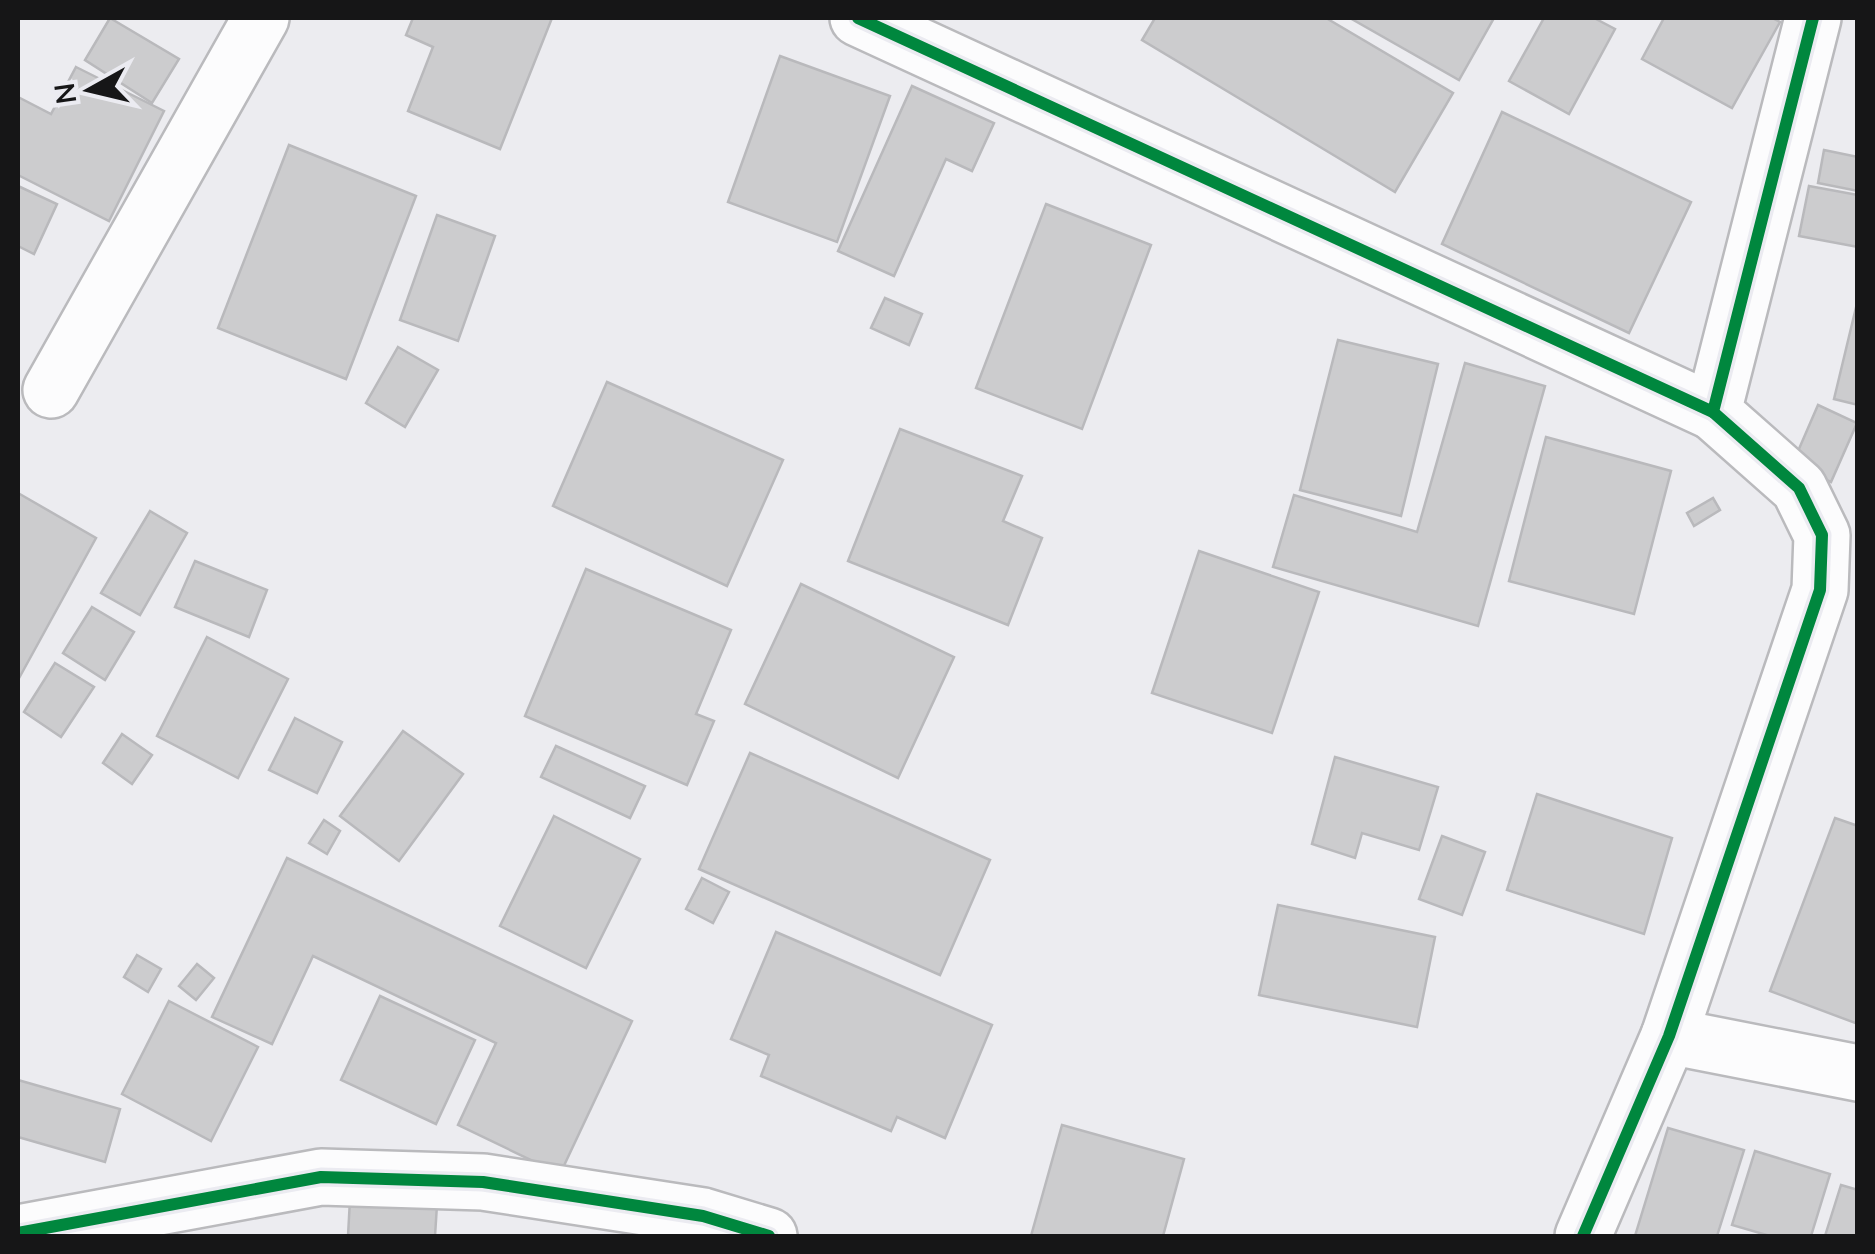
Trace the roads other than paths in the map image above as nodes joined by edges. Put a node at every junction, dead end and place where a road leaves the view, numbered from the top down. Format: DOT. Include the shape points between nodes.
graph roads {
  1 [pos="261,18"];
  2 [pos="858,18"];
  3 [pos="1813,18"];
  4 [pos="51,390"];
  5 [pos="1714,412"];
  6 [pos="1669,1036"];
  7 [pos="1858,1073"];
  8 [pos="18,1234"];
  9 [pos="770,1236"];
  10 [pos="1583,1236"];
  1 -- 4 [label="street"];
  2 -- 5 [label="street"];
  3 -- 5 [label="street"];
  5 -- 6 [label="street" via="1799,488 1822,535 1820,590"];
  6 -- 7 [label="street"];
  6 -- 10 [label="street"];
  8 -- 9 [label="street" via="321,1177 482,1182 703,1216"];
}
